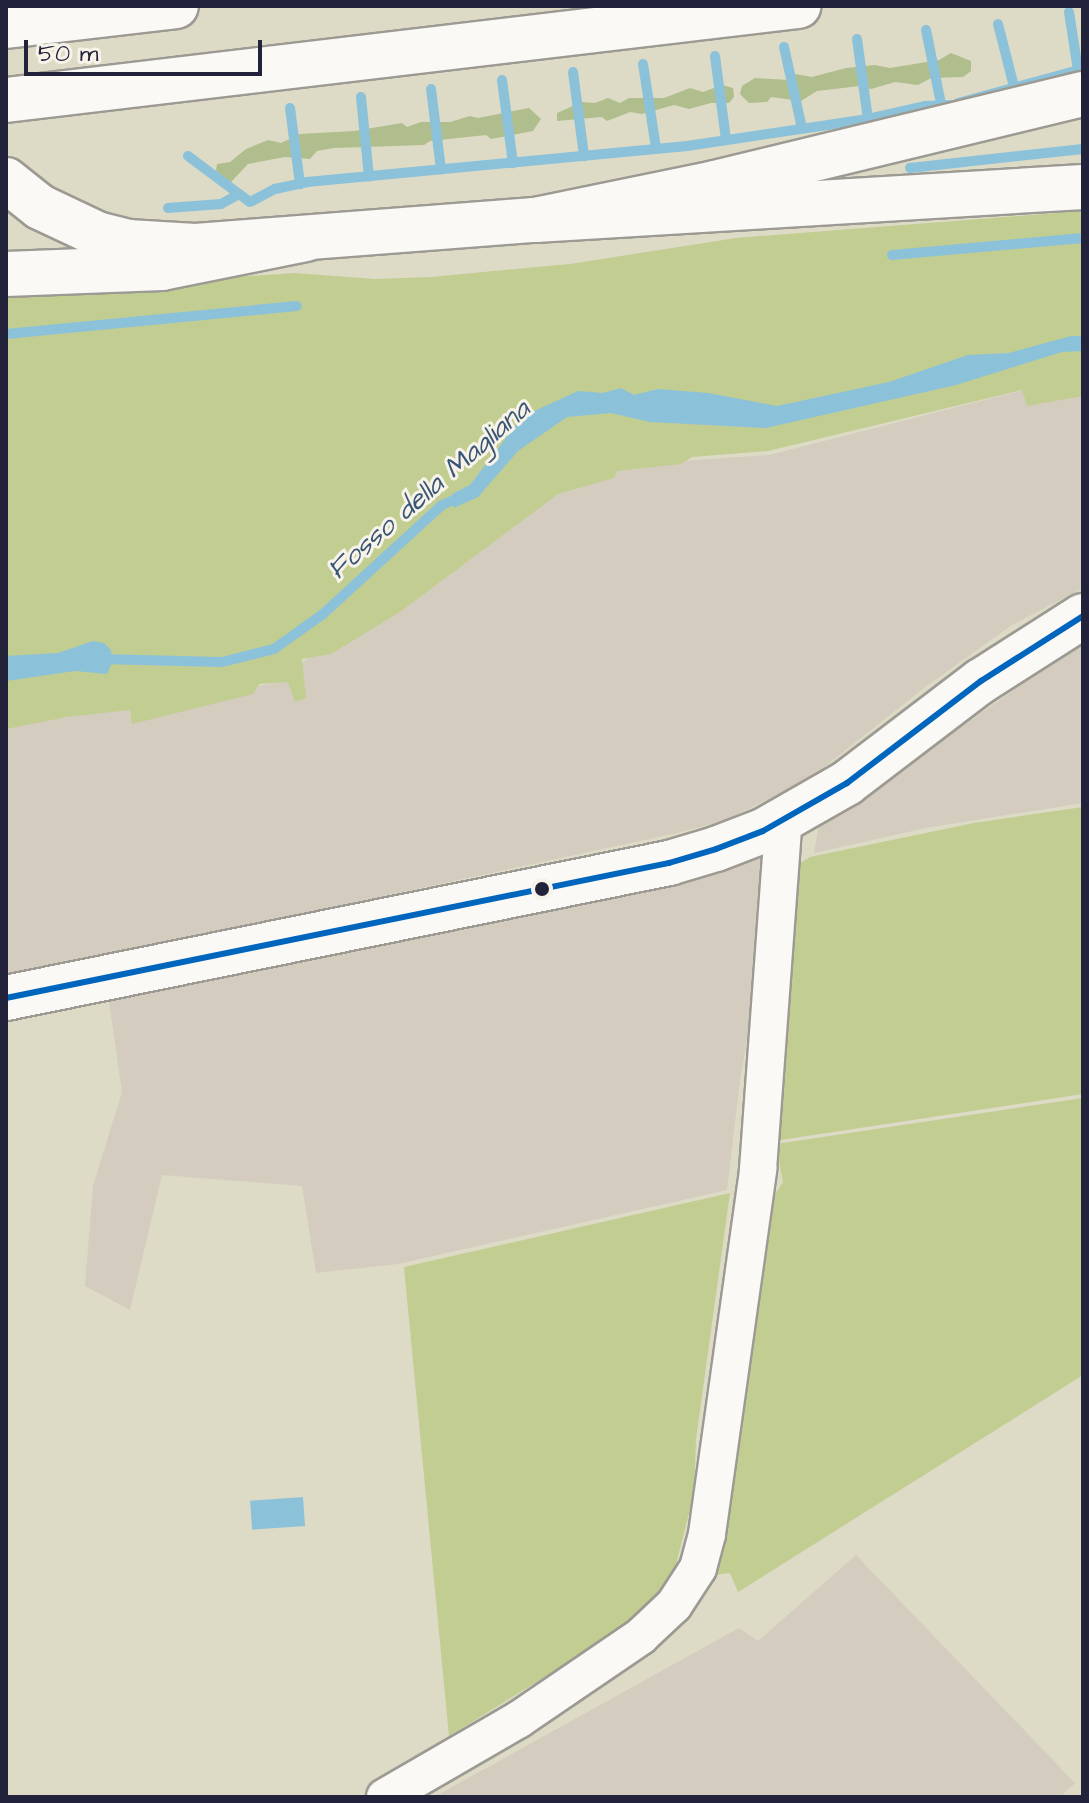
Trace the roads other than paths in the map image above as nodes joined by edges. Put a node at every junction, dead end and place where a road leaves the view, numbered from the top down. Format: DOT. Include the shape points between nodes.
graph roads {
  1 [pos="176,6"];
  2 [pos="798,6"];
  3 [pos="13,26"];
  4 [pos="1083,94"];
  5 [pos="16,99"];
  6 [pos="6,180"];
  7 [pos="1083,187"];
  8 [pos="535,220"];
  9 [pos="306,239"];
  10 [pos="6,274"];
  11 [pos="1083,616"];
  12 [pos="784,819"];
  13 [pos="6,998"];
  14 [pos="385,1797"];
  1 -- 3 [label="main road"];
  2 -- 5 [label="main road"];
  4 -- 8 [label="main road" via="715,183"];
  6 -- 9 [label="main road" via="67,223 128,242 195,246"];
  7 -- 8 [label="main road"];
  8 -- 9 [label="main road"];
  9 -- 10 [label="main road" via="162,268"];
  11 -- 12 [label="main road" via="981,681 847,783"];
  12 -- 13 [label="main road" via="738,841 669,863"];
  12 -- 14 [label="street" via="758,1169 698,1568 674,1605 641,1636 518,1720"];
}
